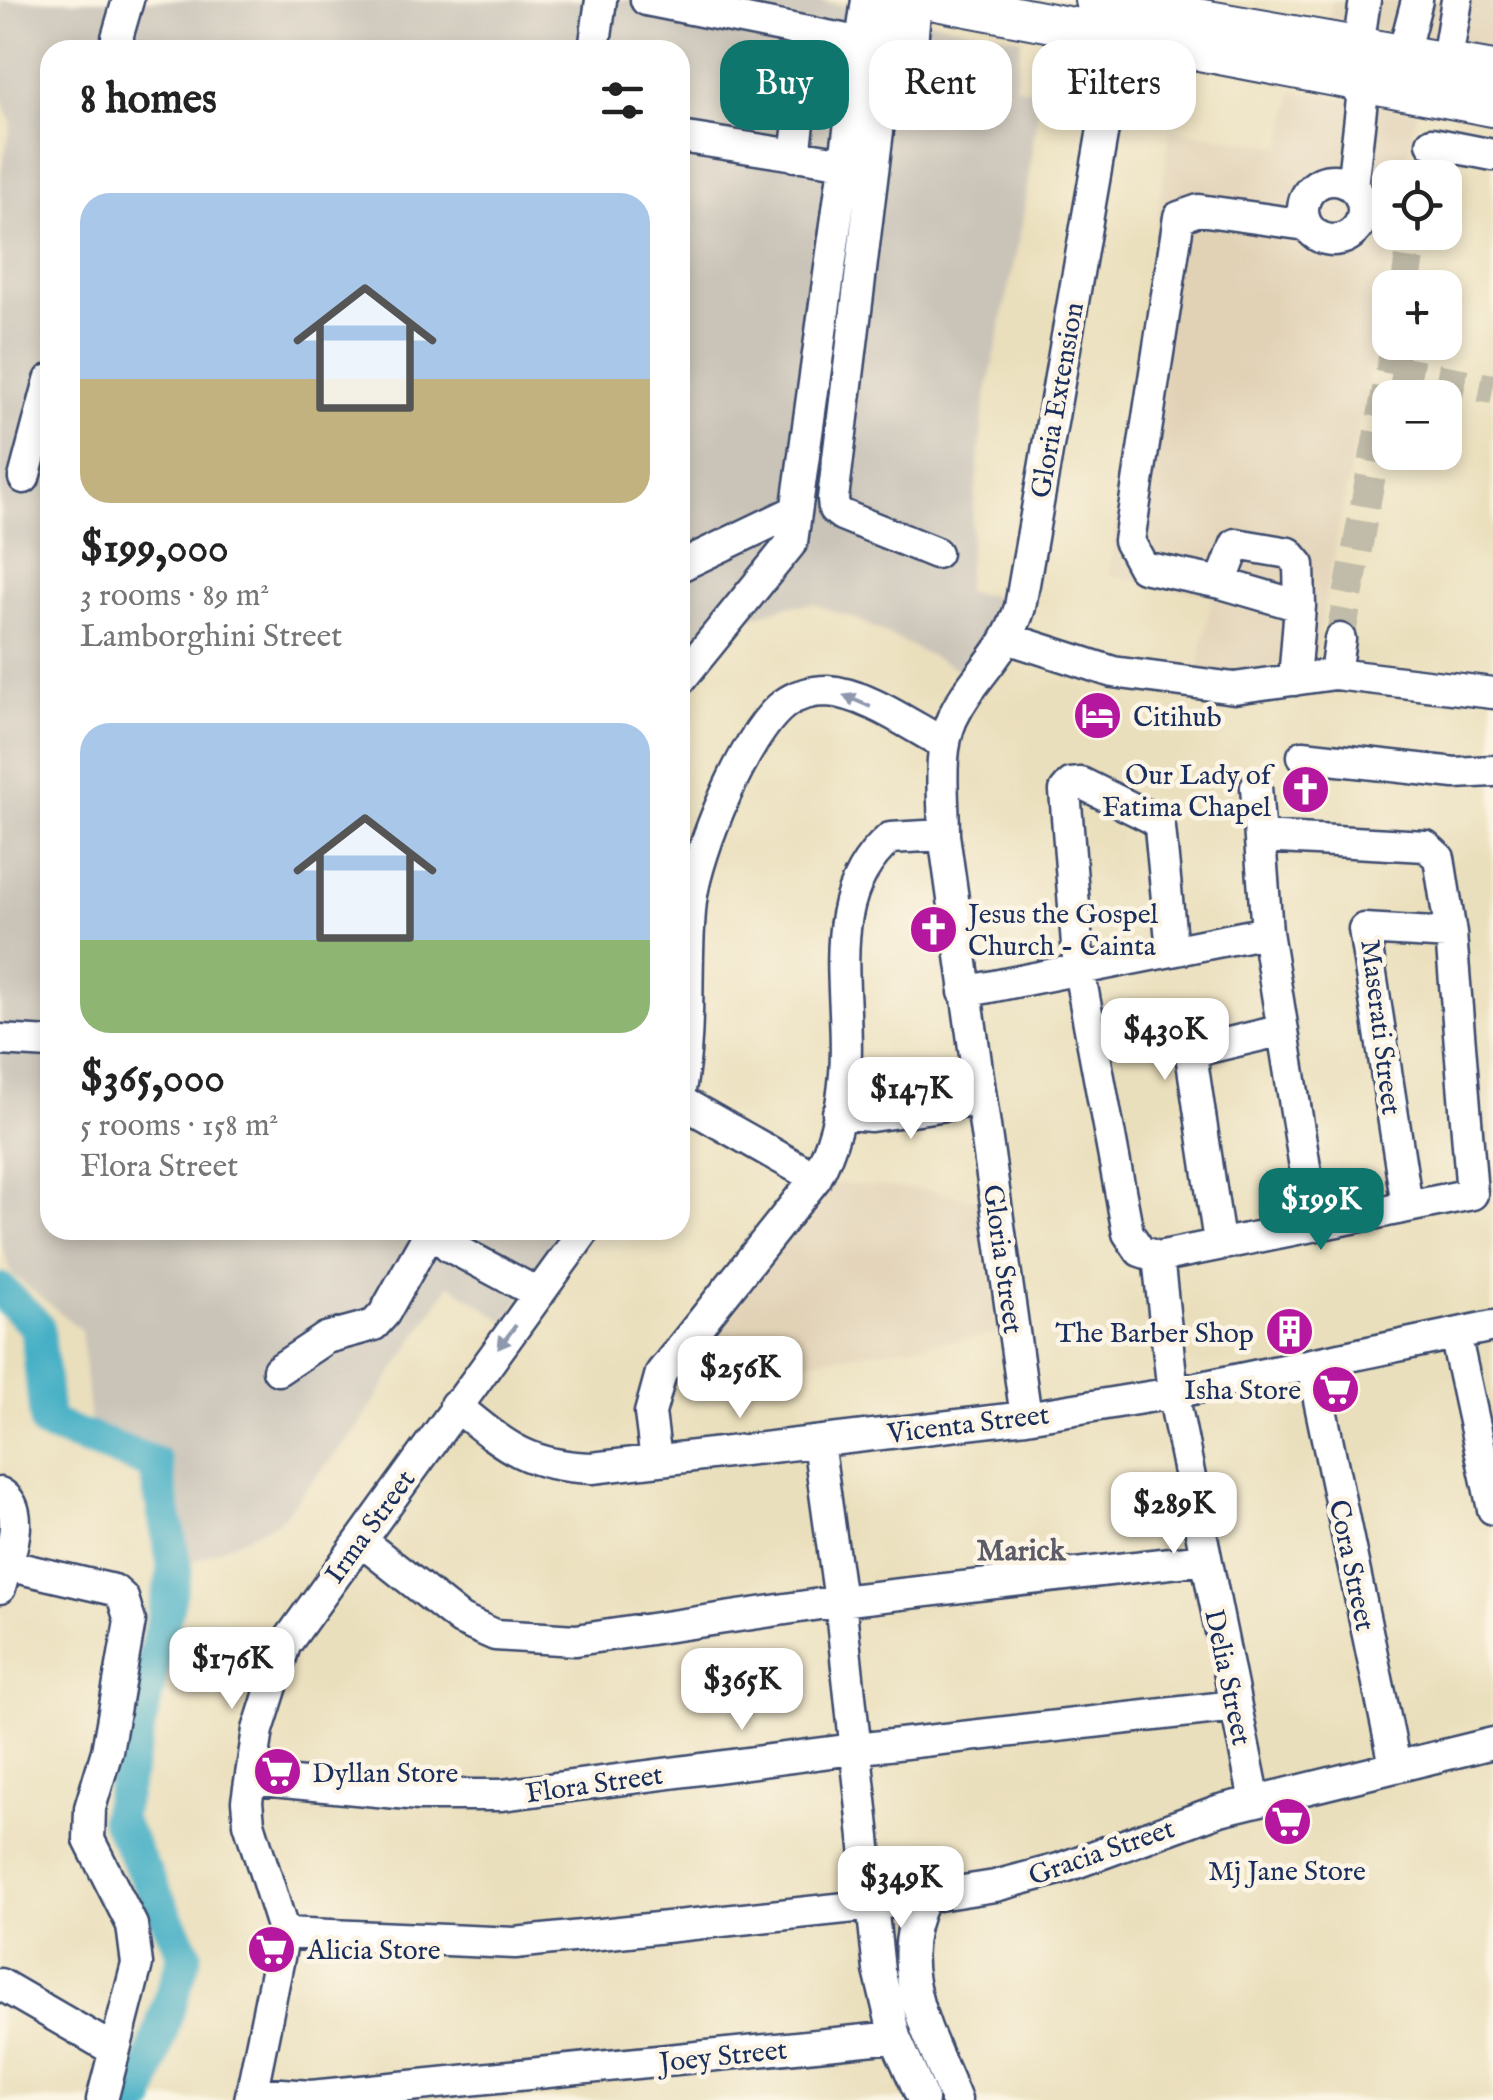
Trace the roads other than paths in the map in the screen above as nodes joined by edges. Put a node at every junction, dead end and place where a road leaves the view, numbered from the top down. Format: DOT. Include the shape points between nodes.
graph roads {
  1 [pos="128,0"];
  2 [pos="601,0"];
  3 [pos="646,0"];
  4 [pos="867,0"];
  5 [pos="894,0"];
  6 [pos="916,0"];
  7 [pos="932,0"];
  8 [pos="1094,0"];
  9 [pos="1366,0"];
  10 [pos="1415,8"];
  11 [pos="1455,11"];
  12 [pos="810,32"];
  13 [pos="1118,37"];
  14 [pos="118,40"];
  15 [pos="595,40"];
  16 [pos="894,40"];
  17 [pos="907,40"];
  18 [pos="862,43"];
  19 [pos="1403,54"];
  20 [pos="1361,64"];
  21 [pos="1444,79"];
  22 [pos="1490,94"];
  23 [pos="889,130"];
  24 [pos="690,138"];
  25 [pos="1432,144"];
  26 [pos="1486,154"];
  27 [pos="796,156"];
  28 [pos="846,163"];
  29 [pos="1352,187"];
  30 [pos="1308,226"];
  31 [pos="40,418"];
  32 [pos="24,478"];
  33 [pos="796,510"];
  34 [pos="936,553"];
  35 [pos="690,561"];
  36 [pos="1221,583"];
  37 [pos="1300,606"];
  38 [pos="1340,638"];
  39 [pos="1010,639"];
  40 [pos="690,668"];
  41 [pos="1334,674"];
  42 [pos="1294,680"];
  43 [pos="1493,692"];
  44 [pos="945,744"];
  45 [pos="1303,756"];
  46 [pos="1493,771"];
  47 [pos="1256,786"];
  48 [pos="944,835"];
  49 [pos="1261,838"];
  50 [pos="1268,932"];
  51 [pos="1451,934"];
  52 [pos="690,940"];
  53 [pos="1172,950"];
  54 [pos="1079,970"];
  55 [pos="964,992"];
  56 [pos="1283,1030"];
  57 [pos="0,1040"];
  58 [pos="40,1042"];
  59 [pos="981,1100"];
  60 [pos="690,1107"];
  61 [pos="838,1113"];
  62 [pos="816,1178"];
  63 [pos="1407,1206"];
  64 [pos="1314,1223"];
  65 [pos="426,1240"];
  66 [pos="447,1240"];
  67 [pos="578,1240"];
  68 [pos="1219,1242"];
  69 [pos="1158,1257"];
  70 [pos="540,1294"];
  71 [pos="1493,1326"];
  72 [pos="1455,1334"];
  73 [pos="1312,1366"];
  74 [pos="278,1370"];
  75 [pos="1173,1393"];
  76 [pos="456,1405"];
  77 [pos="1026,1416"];
  78 [pos="818,1442"];
  79 [pos="656,1460"];
  80 [pos="0,1493"];
  81 [pos="1493,1508"];
  82 [pos="361,1540"];
  83 [pos="1206,1559"];
  84 [pos="3,1577"];
  85 [pos="840,1601"];
  86 [pos="1234,1706"];
  87 [pos="1493,1743"];
  88 [pos="854,1749"];
  89 [pos="1395,1765"];
  90 [pos="250,1779"];
  91 [pos="1255,1800"];
  92 [pos="925,1897"];
  93 [pos="874,1904"];
  94 [pos="284,1933"];
  95 [pos="0,1984"];
  96 [pos="895,2038"];
  97 [pos="114,2050"];
  98 [pos="251,2096"];
  99 [pos="102,2100"];
  100 [pos="923,2100"];
  101 [pos="956,2100"];
  1 -- 14 [label="street"];
  2 -- 15 [label="street"];
  3 -- 12 [label="street"];
  4 -- 18 [label="street"];
  5 -- 16 [label="street"];
  6 -- 17 [label="street"];
  7 -- 13 [label="main road"];
  8 -- 20 [label="main road"];
  9 -- 20 [label="street"];
  10 -- 11 [label="street"];
  10 -- 19 [label="street"];
  11 -- 21 [label="street"];
  12 -- 18 [label="street"];
  12 -- 27 [label="street"];
  13 -- 20 [label="main road"];
  13 -- 39 [label="street, Gloria Extension"];
  18 -- 28 [label="street"];
  19 -- 20 [label="main road"];
  19 -- 21 [label="main road"];
  20 -- 21 [label="main road"];
  20 -- 29 [label="street"];
  21 -- 22 [label="main road"];
  22 -- 26 [label="street"];
  23 -- 34 [label="street" via="834,509"];
  24 -- 27 [label="street"];
  25 -- 26 [label="street"];
  27 -- 28 [label="street"];
  28 -- 33 [label="street"];
  29 -- 30 [label="street" via="1333,180 1314,188 1304,206"];
  29 -- 30 [label="street" via="1363,215 1353,233 1323,238"];
  30 -- 36 [label="street" via="1199,210 1178,216 1173,230 1129,541 1143,567"];
  31 -- 32 [label="street"];
  33 -- 35 [label="street"];
  33 -- 40 [label="street" via="792,542"];
  36 -- 37 [label="street"];
  36 -- 37 [label="street" via="1236,544 1290,552 1299,565"];
  37 -- 42 [label="street"];
  38 -- 41 [label="street"];
  39 -- 42 [label="street" via="1130,675 1234,688"];
  39 -- 44 [label="street, Gloria Extension" via="975,680"];
  41 -- 42 [label="street"];
  41 -- 43 [label="street"];
  44 -- 48 [label="street, Gloria Street"];
  44 -- 52 [label="street, one-way" via="833,692 794,698 774,715 718,812 697,868"];
  45 -- 46 [label="street" via="1455,774"];
  47 -- 49 [label="street"];
  48 -- 55 [label="street, Gloria Street"];
  48 -- 61 [label="street" via="890,838 869,861 852,898 842,933 845,1074"];
  49 -- 50 [label="street"];
  49 -- 51 [label="street" via="1426,846 1439,858"];
  50 -- 53 [label="street"];
  50 -- 56 [label="street"];
  51 -- 63 [label="street" via="1472,1194"];
  51 -- 63 [label="street, Maserati Street" via="1364,929"];
  53 -- 54 [label="street"];
  53 -- 54 [label="street" via="1160,828 1081,783 1070,784 1064,791"];
  54 -- 55 [label="street"];
  54 -- 69 [label="street" via="1128,1234 1140,1251"];
  55 -- 59 [label="street, Gloria Street"];
  56 -- 64 [label="street"];
  56 -- 68 [label="street" via="1195,1051"];
  57 -- 58 [label="street"];
  59 -- 61 [label="street" via="871,1116"];
  59 -- 77 [label="street, Gloria Street"];
  60 -- 62 [label="street"];
  61 -- 62 [label="street" via="831,1150"];
  62 -- 79 [label="street" via="661,1373 650,1413"];
  63 -- 64 [label="street"];
  64 -- 68 [label="street"];
  65 -- 74 [label="street" via="374,1325 326,1338"];
  66 -- 70 [label="street"];
  67 -- 70 [label="street, Irma Street"];
  68 -- 69 [label="street"];
  69 -- 75 [label="street, Delia Street"];
  70 -- 76 [label="street, Irma Street, one-way"];
  71 -- 72 [label="street, Vicenta Street"];
  72 -- 73 [label="street, Vicenta Street"];
  72 -- 81 [label="street"];
  73 -- 75 [label="street, Vicenta Street"];
  73 -- 89 [label="street, Cora Street"];
  75 -- 77 [label="street, Vicenta Street"];
  75 -- 83 [label="street, Delia Street"];
  76 -- 79 [label="street, Vicenta Street" via="536,1462 592,1468"];
  76 -- 82 [label="street, Irma Street"];
  77 -- 78 [label="street, Vicenta Street"];
  78 -- 79 [label="street, Vicenta Street"];
  78 -- 85 [label="street"];
  80 -- 84 [label="street" via="16,1514"];
  82 -- 85 [label="street" via="462,1620 495,1635 576,1640"];
  82 -- 90 [label="street, Irma Street" via="286,1645"];
  83 -- 85 [label="street"];
  83 -- 86 [label="street, Delia Street"];
  84 -- 97 [label="street" via="114,1590 128,1610 88,1840 132,1925 138,1964"];
  85 -- 88 [label="street"];
  86 -- 88 [label="street, Flora Street"];
  86 -- 91 [label="street, Delia Street"];
  87 -- 89 [label="street, Gracia Street"];
  88 -- 90 [label="street, Flora Street" via="502,1795"];
  88 -- 93 [label="street"];
  89 -- 91 [label="street, Gracia Street"];
  90 -- 94 [label="street, Irma Street" via="249,1824"];
  91 -- 92 [label="street, Gracia Street" via="1060,1869"];
  92 -- 93 [label="street, Gracia Street"];
  92 -- 101 [label="street" via="913,1922 909,1964"];
  93 -- 94 [label="street, Gracia Street" via="515,1943"];
  93 -- 96 [label="street" via="879,1970"];
  94 -- 98 [label="street, Irma Street"];
  95 -- 97 [label="street"];
  96 -- 98 [label="street, Joey Street" via="311,2096"];
  96 -- 100 [label="street"];
  97 -- 99 [label="street"];
}
